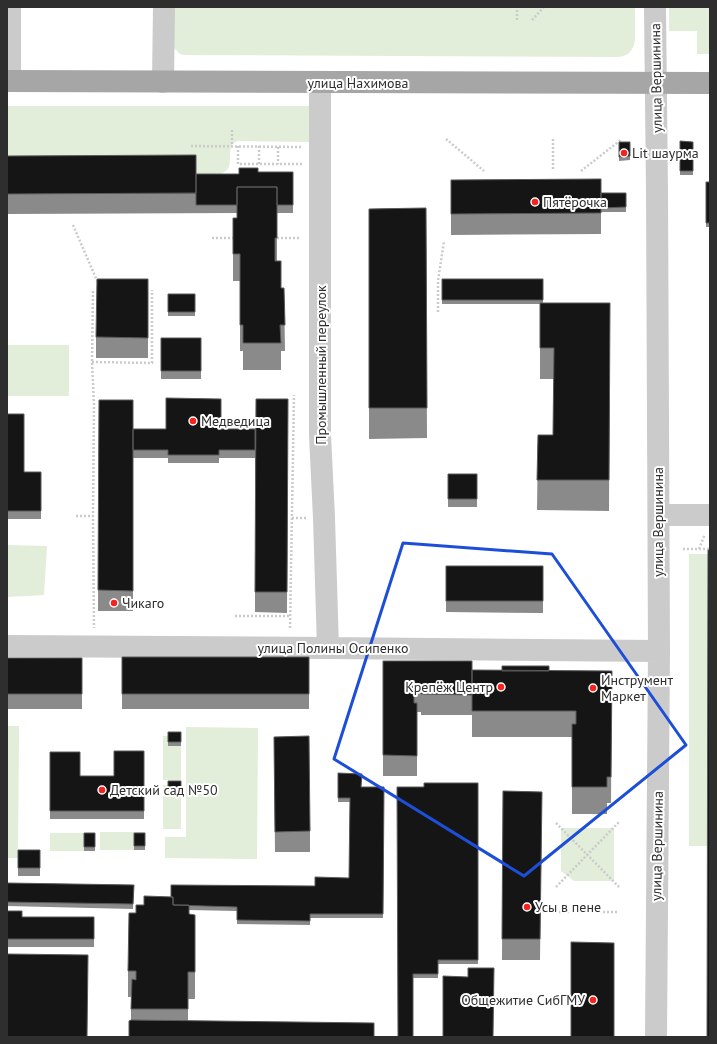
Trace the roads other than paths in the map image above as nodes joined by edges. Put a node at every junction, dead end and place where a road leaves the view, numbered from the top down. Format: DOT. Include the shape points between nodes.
graph roads {
  1 [pos="10,7"];
  2 [pos="164,7"];
  3 [pos="655,7"];
  4 [pos="8,81"];
  5 [pos="163,82"];
  6 [pos="320,83"];
  7 [pos="656,83"];
  8 [pos="710,83"];
  9 [pos="658,515"];
  10 [pos="708,522"];
  11 [pos="7,646"];
  12 [pos="328,648"];
  13 [pos="659,651"];
  14 [pos="656,1037"];
  1 -- 4 [label="street"];
  2 -- 5 [label="street"];
  3 -- 7 [label="street, улица Вершинина"];
  4 -- 5 [label="main road, улица Нахимова"];
  5 -- 6 [label="main road, улица Нахимова"];
  6 -- 7 [label="main road, улица Нахимова"];
  6 -- 12 [label="street, Промышленный переулок" via="320,435"];
  7 -- 8 [label="main road, улица Нахимова"];
  7 -- 9 [label="street, улица Вершинина"];
  9 -- 10 [label="street"];
  9 -- 13 [label="street, улица Вершинина"];
  11 -- 12 [label="street, улица Полины Осипенко"];
  12 -- 13 [label="street, улица Полины Осипенко"];
  13 -- 14 [label="street, улица Вершинина"];
}
